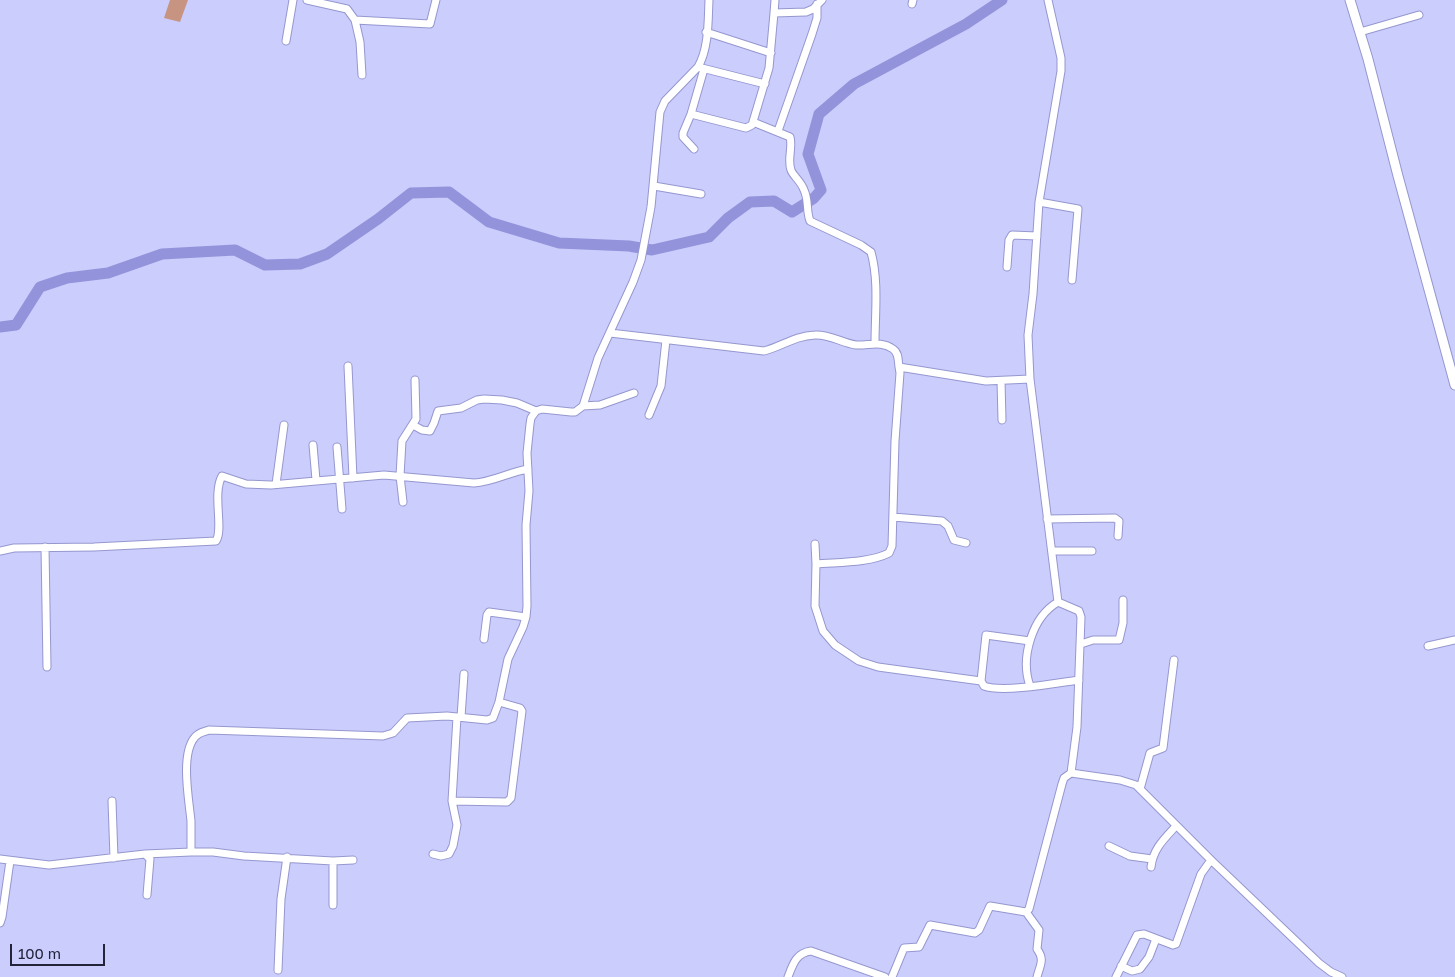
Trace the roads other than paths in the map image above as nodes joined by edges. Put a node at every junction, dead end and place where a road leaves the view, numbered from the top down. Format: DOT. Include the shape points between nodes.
graph roads {
  1 [pos="293,0"];
  2 [pos="307,0"];
  3 [pos="348,0"];
  4 [pos="436,0"];
  5 [pos="709,0"];
  6 [pos="775,0"];
  7 [pos="1048,0"];
  8 [pos="1350,0"];
  9 [pos="820,2"];
  10 [pos="346,9"];
  11 [pos="774,13"];
  12 [pos="1419,15"];
  13 [pos="355,20"];
  14 [pos="706,32"];
  15 [pos="1360,32"];
  16 [pos="286,41"];
  17 [pos="772,53"];
  18 [pos="701,68"];
  19 [pos="362,74"];
  20 [pos="765,84"];
  21 [pos="691,114"];
  22 [pos="753,122"];
  23 [pos="778,131"];
  24 [pos="694,149"];
  25 [pos="654,186"];
  26 [pos="701,194"];
  27 [pos="1039,202"];
  28 [pos="1036,236"];
  29 [pos="1007,267"];
  30 [pos="1072,280"];
  31 [pos="610,333"];
  32 [pos="666,340"];
  33 [pos="875,343"];
  34 [pos="348,366"];
  35 [pos="899,366"];
  36 [pos="1030,379"];
  37 [pos="415,380"];
  38 [pos="1001,381"];
  39 [pos="1455,385"];
  40 [pos="634,393"];
  41 [pos="583,406"];
  42 [pos="536,411"];
  43 [pos="649,415"];
  44 [pos="1002,420"];
  45 [pos="284,425"];
  46 [pos="413,425"];
  47 [pos="313,445"];
  48 [pos="336,447"];
  49 [pos="528,469"];
  50 [pos="400,476"];
  51 [pos="352,478"];
  52 [pos="339,479"];
  53 [pos="316,480"];
  54 [pos="276,484"];
  55 [pos="403,502"];
  56 [pos="342,509"];
  57 [pos="893,517"];
  58 [pos="1046,519"];
  59 [pos="1118,536"];
  60 [pos="966,543"];
  61 [pos="815,544"];
  62 [pos="45,547"];
  63 [pos="1052,551"];
  64 [pos="1092,551"];
  65 [pos="0,552"];
  66 [pos="816,564"];
  67 [pos="1123,600"];
  68 [pos="1058,602"];
  69 [pos="526,617"];
  70 [pos="484,639"];
  71 [pos="1455,640"];
  72 [pos="1030,641"];
  73 [pos="1081,644"];
  74 [pos="1428,646"];
  75 [pos="1174,660"];
  76 [pos="47,667"];
  77 [pos="464,674"];
  78 [pos="1079,680"];
  79 [pos="981,681"];
  80 [pos="1030,686"];
  81 [pos="499,702"];
  82 [pos="459,717"];
  83 [pos="1071,773"];
  84 [pos="1140,789"];
  85 [pos="112,801"];
  86 [pos="452,801"];
  87 [pos="1176,826"];
  88 [pos="1109,846"];
  89 [pos="191,852"];
  90 [pos="146,854"];
  91 [pos="433,854"];
  92 [pos="114,858"];
  93 [pos="287,858"];
  94 [pos="0,859"];
  95 [pos="1152,859"];
  96 [pos="353,860"];
  97 [pos="1210,860"];
  98 [pos="10,861"];
  99 [pos="332,861"];
  100 [pos="1151,867"];
  101 [pos="147,895"];
  102 [pos="333,906"];
  103 [pos="1026,912"];
  104 [pos="0,923"];
  105 [pos="1156,939"];
  106 [pos="1121,966"];
  107 [pos="278,970"];
  108 [pos="788,977"];
  109 [pos="884,977"];
  110 [pos="892,977"];
  111 [pos="1036,977"];
  112 [pos="1116,977"];
  113 [pos="1342,977"];
  1 -- 16 [label="street"];
  2 -- 10 [label="street"];
  3 -- 10 [label="street"];
  4 -- 13 [label="street" via="430,24"];
  5 -- 14 [label="street"];
  6 -- 11 [label="street"];
  7 -- 27 [label="street" via="1061,71"];
  8 -- 15 [label="street"];
  9 -- 11 [label="street" via="806,12"];
  9 -- 23 [label="street"];
  10 -- 13 [label="street"];
  11 -- 17 [label="street"];
  12 -- 15 [label="street"];
  13 -- 19 [label="street"];
  14 -- 17 [label="street"];
  14 -- 18 [label="street"];
  15 -- 39 [label="street"];
  17 -- 20 [label="street"];
  18 -- 20 [label="street"];
  18 -- 21 [label="street"];
  18 -- 25 [label="street" via="669,96 660,112"];
  20 -- 22 [label="street"];
  21 -- 22 [label="street" via="746,128"];
  21 -- 24 [label="street" via="683,137"];
  22 -- 23 [label="street"];
  23 -- 33 [label="street" via="790,137 792,172 801,182 810,221 871,252 876,289"];
  25 -- 26 [label="street"];
  25 -- 31 [label="street" via="641,260"];
  27 -- 28 [label="street"];
  27 -- 30 [label="street" via="1078,209"];
  28 -- 29 [label="street" via="1010,237"];
  28 -- 36 [label="street" via="1029,323"];
  31 -- 32 [label="street"];
  31 -- 41 [label="street" via="598,358"];
  32 -- 33 [label="street" via="764,351 793,338 816,334 856,345"];
  32 -- 43 [label="street" via="661,386"];
  33 -- 35 [label="street" via="892,348"];
  34 -- 51 [label="street"];
  35 -- 38 [label="street"];
  35 -- 57 [label="street"];
  36 -- 38 [label="street"];
  36 -- 58 [label="street"];
  37 -- 46 [label="street"];
  38 -- 44 [label="street"];
  40 -- 41 [label="street" via="600,405"];
  41 -- 42 [label="street" via="575,412"];
  42 -- 46 [label="street" via="502,400 476,400 461,408 438,411 430,431"];
  42 -- 49 [label="street" via="530,424"];
  45 -- 54 [label="street"];
  46 -- 50 [label="street" via="402,441"];
  47 -- 53 [label="street"];
  48 -- 52 [label="street"];
  49 -- 50 [label="street" via="488,482 474,483"];
  49 -- 69 [label="street"];
  50 -- 51 [label="street"];
  50 -- 55 [label="street"];
  51 -- 52 [label="street"];
  52 -- 53 [label="street"];
  52 -- 56 [label="street"];
  53 -- 54 [label="street"];
  54 -- 62 [label="street" via="246,484 222,476 218,500 220,533 216,541"];
  57 -- 60 [label="street" via="942,521 954,540"];
  57 -- 66 [label="street" via="889,553"];
  58 -- 59 [label="street" via="1115,518 1119,521"];
  58 -- 63 [label="street"];
  61 -- 66 [label="street"];
  62 -- 65 [label="street"];
  62 -- 76 [label="street"];
  63 -- 64 [label="street"];
  63 -- 68 [label="street"];
  66 -- 79 [label="street" via="815,606 823,631 835,646 872,666"];
  67 -- 73 [label="street" via="1119,640 1093,640"];
  68 -- 72 [label="street" via="1039,619"];
  68 -- 73 [label="street" via="1081,613"];
  69 -- 70 [label="street" via="489,612"];
  69 -- 81 [label="street" via="508,660"];
  71 -- 74 [label="street"];
  72 -- 79 [label="street" via="986,635"];
  72 -- 80 [label="street" via="1026,668"];
  73 -- 78 [label="street"];
  75 -- 84 [label="street" via="1163,748 1150,753"];
  77 -- 82 [label="street"];
  78 -- 80 [label="street"];
  78 -- 83 [label="street"];
  79 -- 80 [label="street" via="991,688"];
  81 -- 82 [label="street" via="491,719"];
  81 -- 86 [label="street" via="522,711 511,798 507,802"];
  82 -- 86 [label="street"];
  82 -- 89 [label="street" via="407,718 393,733 383,736 201,732 193,740 188,754"];
  83 -- 84 [label="street" via="1130,782"];
  83 -- 103 [label="street" via="1062,784 1031,904"];
  84 -- 87 [label="street"];
  85 -- 92 [label="street"];
  86 -- 91 [label="street" via="457,825 452,850 445,855"];
  87 -- 95 [label="street" via="1159,845"];
  87 -- 97 [label="street"];
  88 -- 95 [label="street" via="1130,856"];
  89 -- 90 [label="street"];
  89 -- 93 [label="street"];
  90 -- 92 [label="street"];
  90 -- 101 [label="street" via="150,859"];
  92 -- 98 [label="street" via="49,865"];
  93 -- 99 [label="street"];
  93 -- 107 [label="street" via="281,899"];
  94 -- 98 [label="street"];
  95 -- 100 [label="street"];
  96 -- 99 [label="street"];
  97 -- 105 [label="street" via="1201,874 1176,944"];
  97 -- 113 [label="street" via="1319,963"];
  98 -- 104 [label="street"];
  99 -- 102 [label="street"];
  103 -- 110 [label="street" via="990,906 975,932 930,925 918,947 902,950"];
  103 -- 111 [label="street" via="1039,930 1037,949 1042,960"];
  105 -- 106 [label="street" via="1140,969 1132,971"];
  105 -- 106 [label="street" via="1137,935"];
  106 -- 112 [label="street"];
  108 -- 109 [label="street" via="798,956 811,950"];
}
